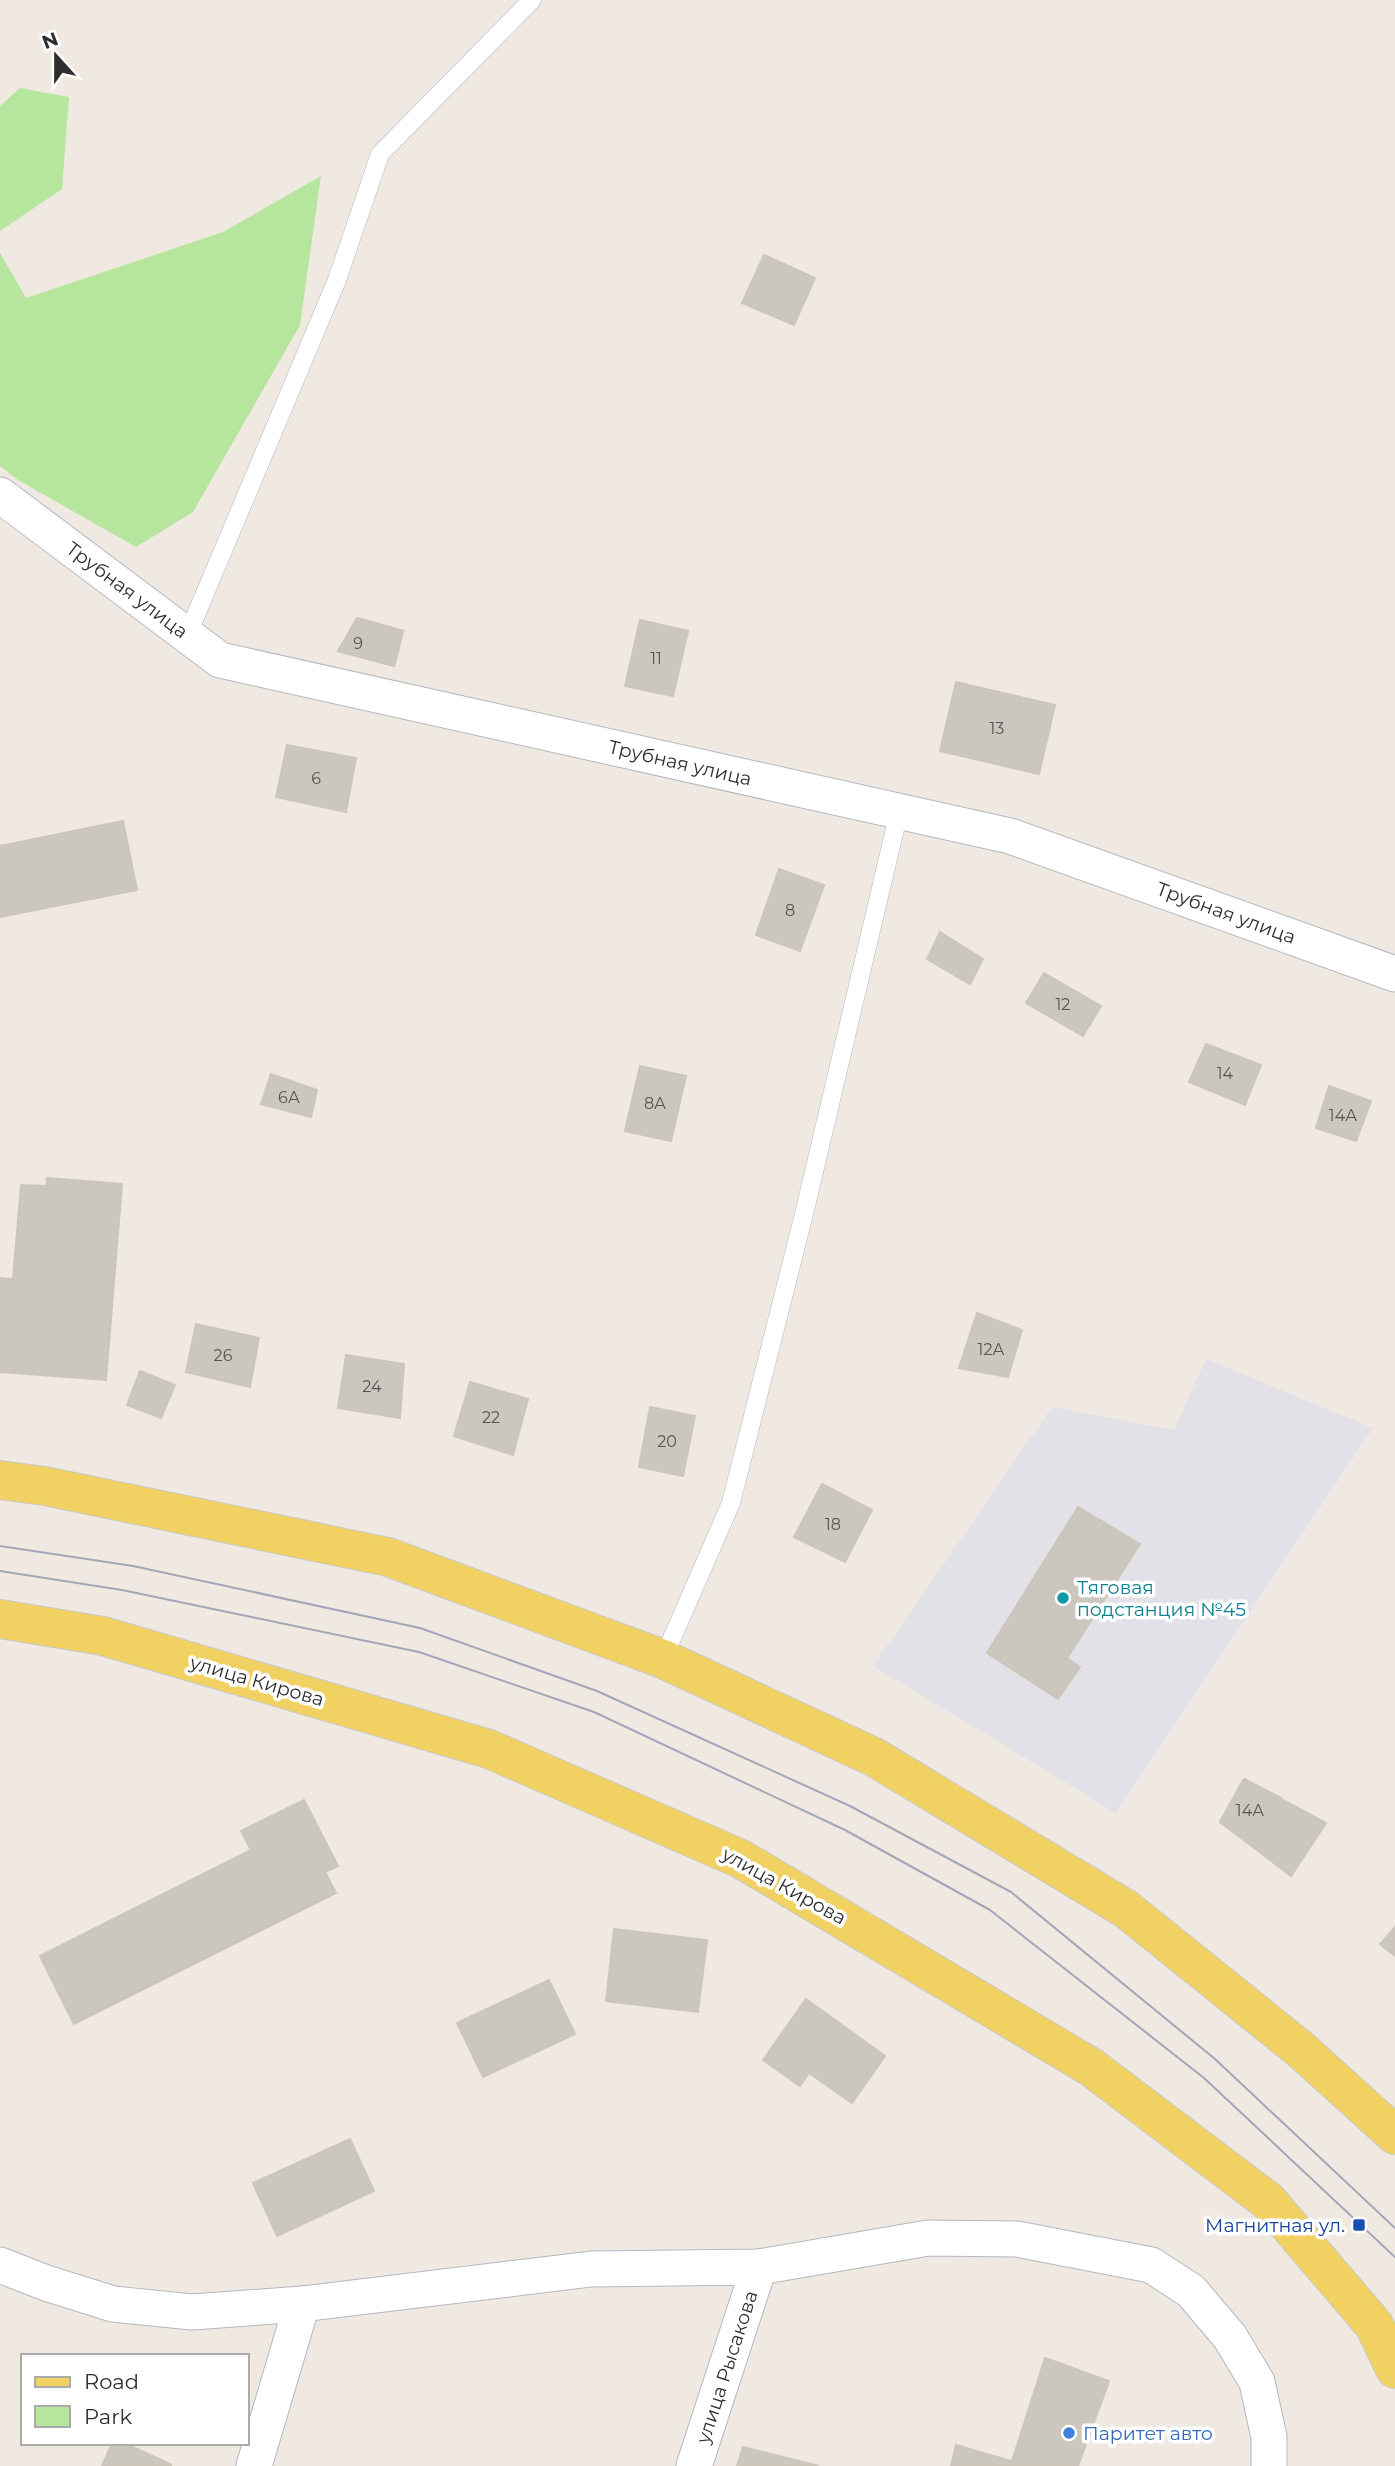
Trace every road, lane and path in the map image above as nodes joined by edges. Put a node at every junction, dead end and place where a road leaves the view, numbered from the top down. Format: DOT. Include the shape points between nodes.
graph roads {
  1 [pos="532,0"];
  2 [pos="0,495"];
  3 [pos="187,636"];
  4 [pos="899,812"];
  5 [pos="1395,974"];
  6 [pos="0,1480"];
  7 [pos="0,1619"];
  8 [pos="663,1659"];
  9 [pos="1395,2135"];
  10 [pos="0,2265"];
  11 [pos="759,2267"];
  12 [pos="302,2304"];
  13 [pos="1395,2369"];
  14 [pos="254,2466"];
  15 [pos="694,2466"];
  16 [pos="1269,2466"];
  1 -- 3 [label="lane" via="380,154 337,280"];
  2 -- 3 [label="street, Трубная улица"];
  3 -- 4 [label="street, Трубная улица" via="220,660"];
  4 -- 5 [label="street, Трубная улица" via="1010,836"];
  4 -- 8 [label="lane" via="731,1503"];
  6 -- 8 [label="main road" via="388,1557"];
  7 -- 13 [label="main road, улица Кирова" via="103,1636 489,1749 741,1859 1091,2067 1268,2201 1374,2325"];
  8 -- 9 [label="main road" via="874,1757 1126,1909 1300,2049"];
  10 -- 12 [label="street" via="113,2304 192,2312"];
  11 -- 12 [label="street" via="591,2269"];
  11 -- 15 [label="street, улица Рысакова"];
  11 -- 16 [label="street" via="928,2238 1017,2239 1151,2265 1191,2291 1230,2337 1257,2382 1269,2437"];
  12 -- 14 [label="street"];
}
